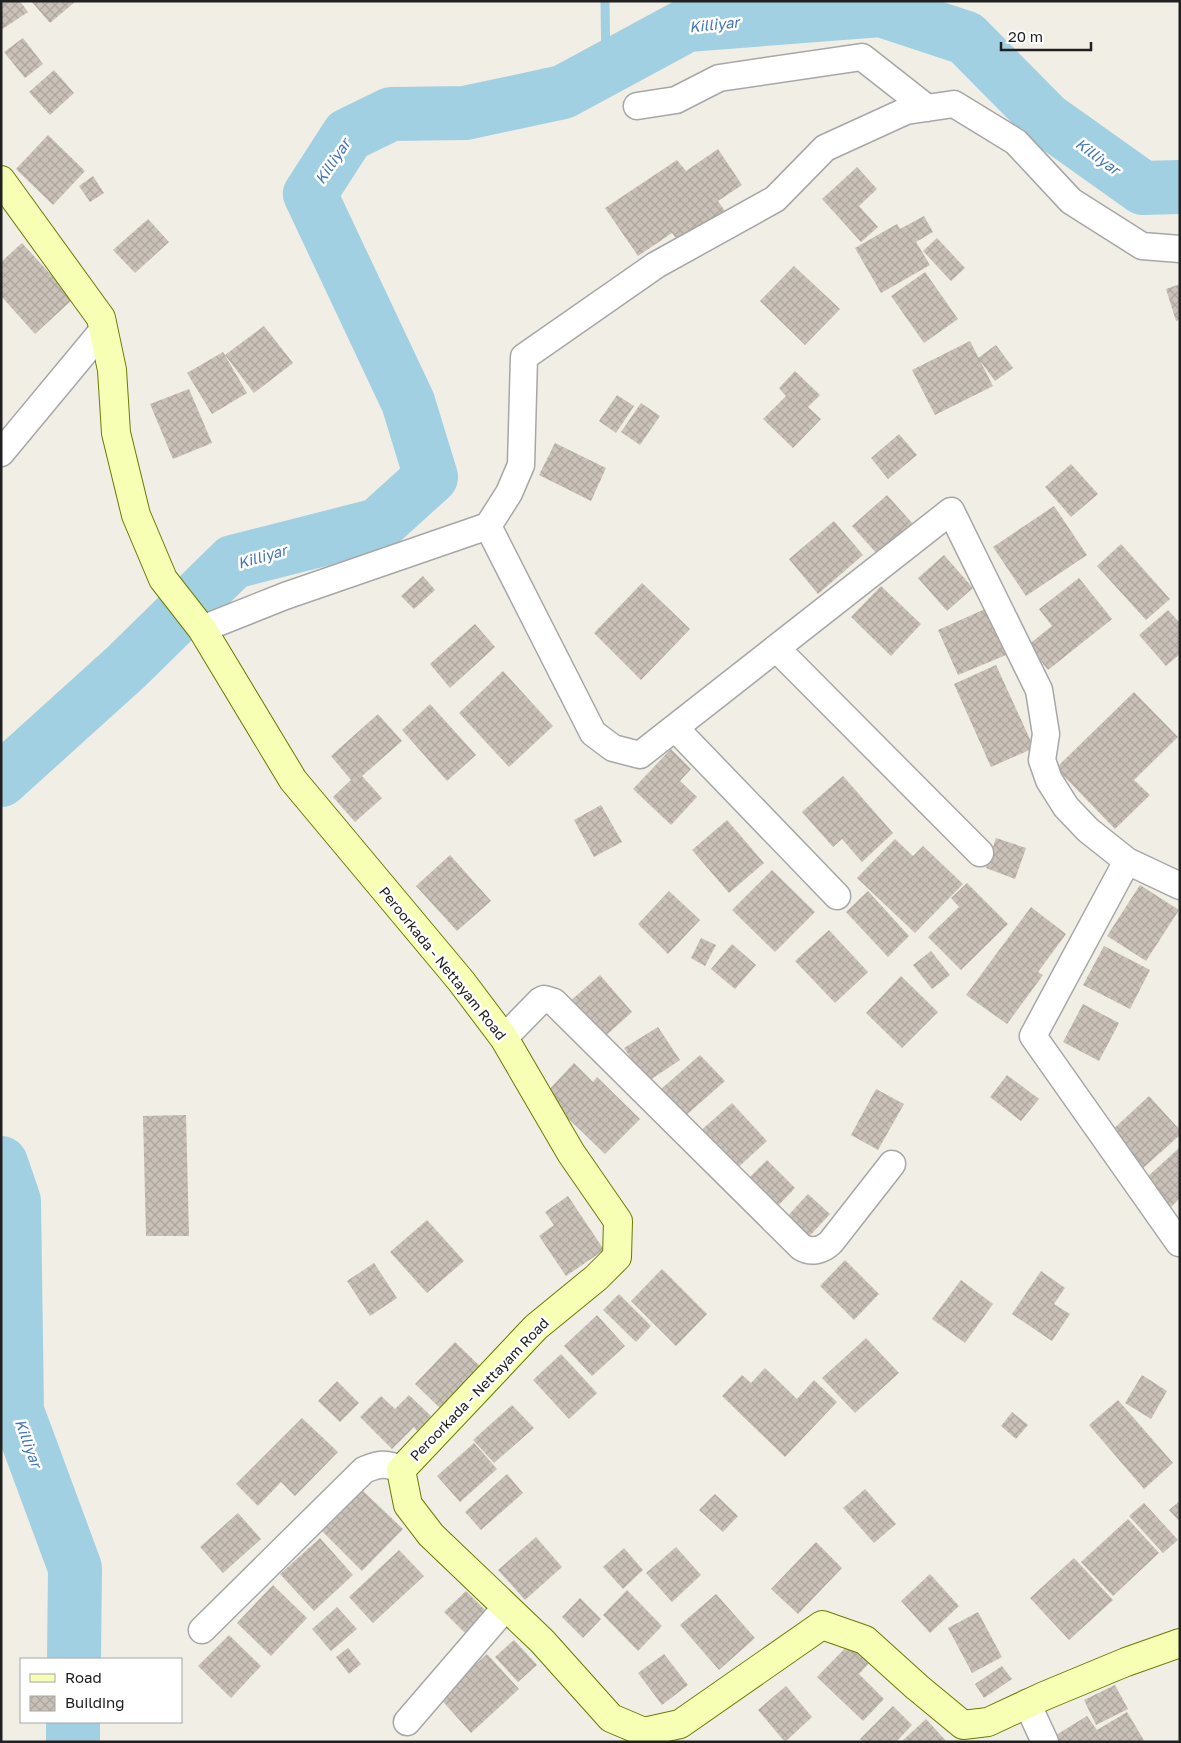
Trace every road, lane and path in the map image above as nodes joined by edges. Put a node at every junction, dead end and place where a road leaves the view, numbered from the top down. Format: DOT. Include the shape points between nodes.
graph roads {
  1 [pos="637,106"];
  2 [pos="927,108"];
  3 [pos="1,180"];
  4 [pos="1180,248"];
  5 [pos="103,330"];
  6 [pos="1,453"];
  7 [pos="488,526"];
  8 [pos="202,629"];
  9 [pos="776,648"];
  10 [pos="676,728"];
  11 [pos="980,853"];
  12 [pos="1128,861"];
  13 [pos="1180,886"];
  14 [pos="837,896"];
  15 [pos="504,1038"];
  16 [pos="892,1164"];
  17 [pos="1179,1243"];
  18 [pos="401,1470"];
  19 [pos="506,1608"];
  20 [pos="202,1630"];
  21 [pos="1180,1644"];
  22 [pos="1027,1704"];
  23 [pos="407,1722"];
  24 [pos="647,1737"];
  25 [pos="1045,1742"];
  1 -- 2 [label="street" via="676,100 719,78 862,57"];
  2 -- 4 [label="street" via="954,104 1016,142 1071,201 1142,246"];
  2 -- 7 [label="street" via="906,112 826,148 775,199 656,265 524,357 521,465 509,493"];
  3 -- 5 [label="street, Peroorkada - Nettayam Road" via="101,318"];
  5 -- 6 [label="street"];
  5 -- 8 [label="street, Peroorkada - Nettayam Road" via="112,370 116,434 136,514 163,579"];
  7 -- 8 [label="street" via="285,596"];
  7 -- 10 [label="street" via="593,733 613,748 640,755"];
  8 -- 15 [label="street, Peroorkada - Nettayam Road" via="293,780 461,981"];
  9 -- 10 [label="street"];
  9 -- 11 [label="street"];
  9 -- 12 [label="street" via="951,511 1038,690 1046,734 1042,760 1049,780 1066,807"];
  10 -- 14 [label="street"];
  12 -- 13 [label="street"];
  12 -- 17 [label="street" via="1033,1036"];
  15 -- 16 [label="street" via="540,1002 546,999 554,1002 801,1247 808,1250 821,1249 831,1242"];
  15 -- 18 [label="street, Peroorkada - Nettayam Road" via="571,1153 618,1221 617,1257 536,1327"];
  18 -- 19 [label="street, Peroorkada - Nettayam Road" via="408,1505 431,1535"];
  18 -- 20 [label="street" via="390,1464 364,1470"];
  19 -- 23 [label="street"];
  19 -- 24 [label="street, Peroorkada - Nettayam Road" via="542,1641 611,1718"];
  21 -- 22 [label="street, Peroorkada - Nettayam Road" via="1126,1662"];
  22 -- 24 [label="street, Peroorkada - Nettayam Road" via="988,1722 963,1725 864,1640 822,1625 680,1724"];
  22 -- 25 [label="street"];
}
